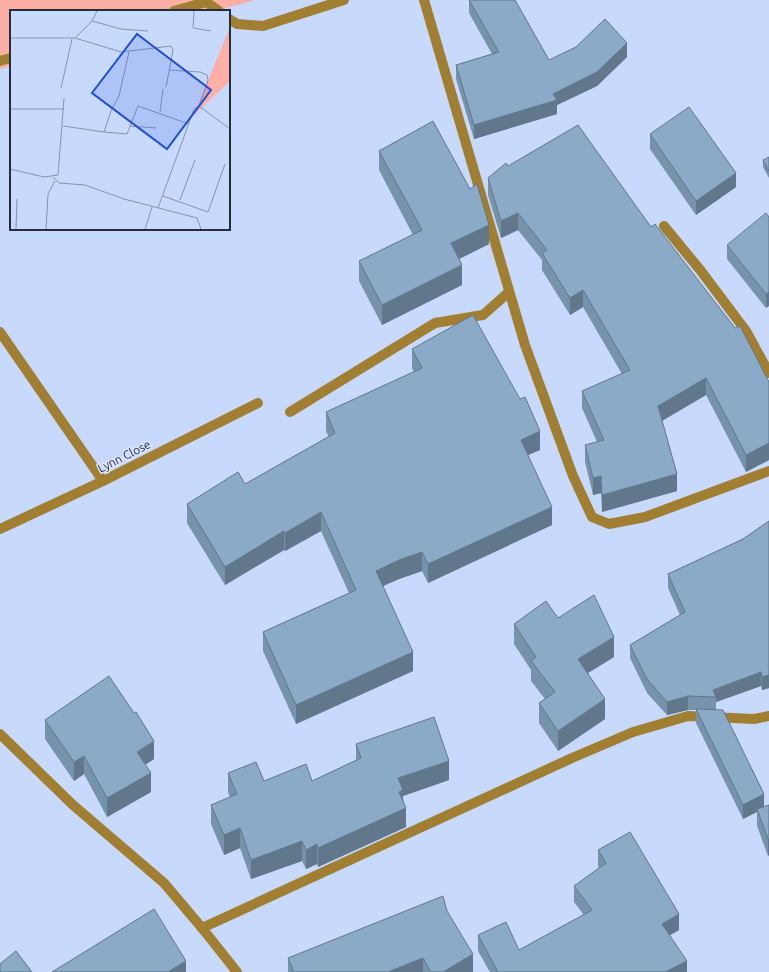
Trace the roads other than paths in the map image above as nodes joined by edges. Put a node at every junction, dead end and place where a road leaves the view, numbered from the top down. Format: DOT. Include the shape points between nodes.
graph roads {
  1 [pos="344,0"];
  2 [pos="424,0"];
  3 [pos="206,1"];
  4 [pos="177,10"];
  5 [pos="218,10"];
  6 [pos="230,20"];
  7 [pos="10,58"];
  8 [pos="0,61"];
  9 [pos="664,226"];
  10 [pos="509,292"];
  11 [pos="0,332"];
  12 [pos="769,373"];
  13 [pos="258,403"];
  14 [pos="290,412"];
  15 [pos="769,471"];
  16 [pos="103,481"];
  17 [pos="0,529"];
  18 [pos="769,716"];
  19 [pos="0,734"];
  20 [pos="202,928"];
  21 [pos="238,972"];
  1 -- 6 [label="street" via="263,26 237,24"];
  2 -- 10 [label="street"];
  3 -- 4 [label="street"];
  3 -- 5 [label="street"];
  7 -- 8 [label="street"];
  9 -- 12 [label="street" via="746,331"];
  10 -- 14 [label="street" via="483,316 435,324"];
  10 -- 15 [label="street" via="525,345 573,476 592,516 609,524 645,517"];
  11 -- 16 [label="street"];
  13 -- 16 [label="street, Lynn Close"];
  16 -- 17 [label="street, Lynn Close"];
  18 -- 20 [label="street" via="688,716 633,732"];
  19 -- 20 [label="street" via="73,805 164,883"];
  20 -- 21 [label="street"];
}
